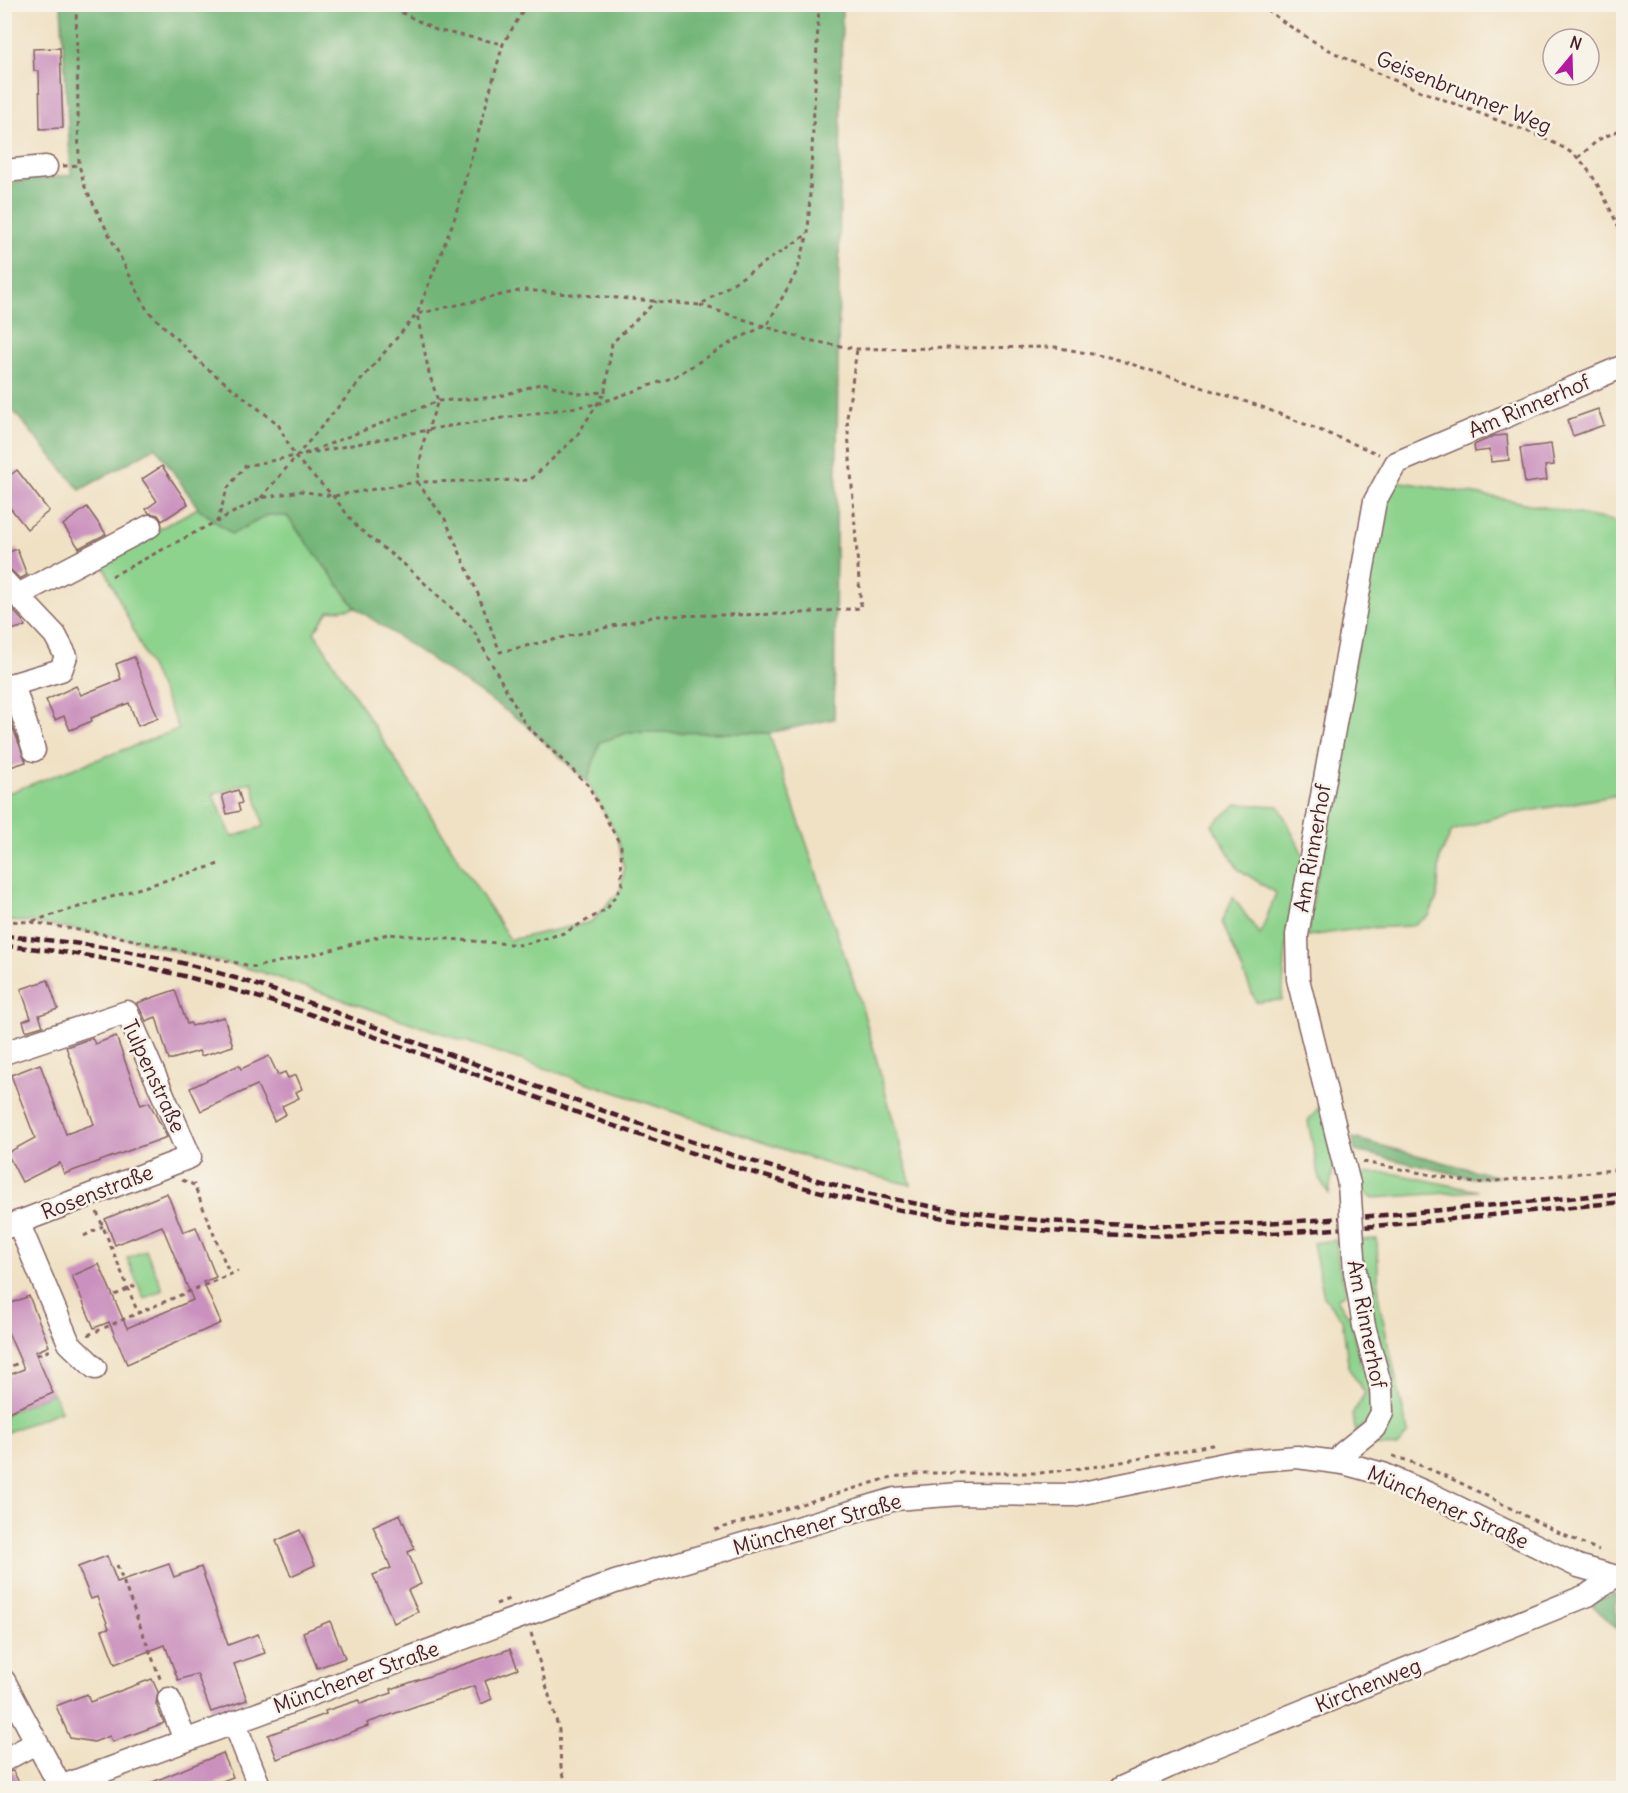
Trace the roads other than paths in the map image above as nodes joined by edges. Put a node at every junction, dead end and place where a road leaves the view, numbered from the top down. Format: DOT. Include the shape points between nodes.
graph roads {
  1 [pos="46,168"];
  2 [pos="4,171"];
  3 [pos="1623,366"];
  4 [pos="150,526"];
  5 [pos="11,588"];
  6 [pos="9,686"];
  7 [pos="34,750"];
  8 [pos="4,1053"];
  9 [pos="190,1157"];
  10 [pos="11,1225"];
  11 [pos="95,1368"];
  12 [pos="1343,1463"];
  13 [pos="1618,1578"];
  14 [pos="4,1681"];
  15 [pos="169,1699"];
  16 [pos="234,1722"];
  17 [pos="185,1740"];
  18 [pos="36,1743"];
  19 [pos="4,1760"];
  20 [pos="60,1788"];
  21 [pos="260,1788"];
  22 [pos="1120,1788"];
  1 -- 2 [label="street"];
  3 -- 12 [label="street, Am Rinnerhof, bridge" via="1396,463 1375,501 1297,935 1298,979 1344,1159 1355,1271 1364,1326 1381,1387 1382,1413 1374,1428 1343,1453"];
  4 -- 5 [label="street"];
  5 -- 6 [label="street" via="55,635 66,656 62,670"];
  6 -- 7 [label="street"];
  8 -- 9 [label="street, Tulpenstraße" via="127,1012"];
  9 -- 10 [label="street, Rosenstraße"];
  10 -- 11 [label="street" via="57,1348"];
  12 -- 13 [label="street, Münchener Straße" via="1383,1474 1578,1566"];
  12 -- 16 [label="street, Münchener Straße" via="1286,1458 1234,1462 1073,1495 960,1494 895,1500 615,1582"];
  13 -- 22 [label="street, Kirchenweg" via="1588,1595"];
  14 -- 18 [label="street"];
  15 -- 17 [label="street"];
  16 -- 17 [label="street, Münchener Straße"];
  16 -- 21 [label="street"];
  17 -- 20 [label="street, Münchener Straße"];
  18 -- 19 [label="street"];
  18 -- 20 [label="street"];
}
